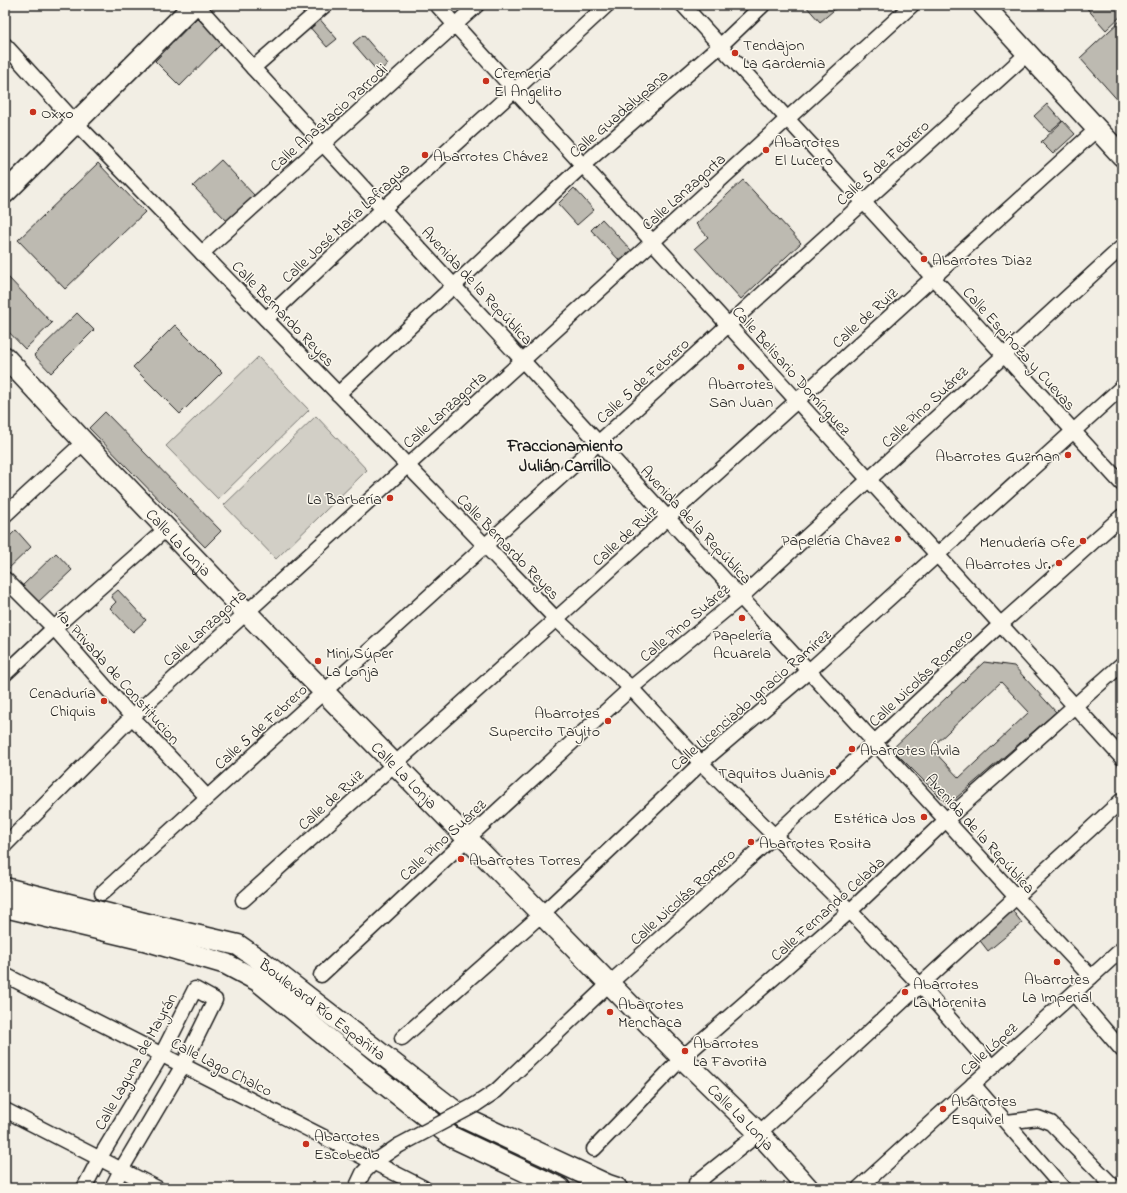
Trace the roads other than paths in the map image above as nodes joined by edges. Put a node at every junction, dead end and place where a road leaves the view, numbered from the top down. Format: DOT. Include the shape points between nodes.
graph roads {
  1 [pos="196,5"];
  2 [pos="325,5"];
  3 [pos="437,5"];
  4 [pos="477,5"];
  5 [pos="607,5"];
  6 [pos="683,5"];
  7 [pos="763,5"];
  8 [pos="912,5"];
  9 [pos="983,5"];
  10 [pos="455,25"];
  11 [pos="5,45"];
  12 [pos="720,46"];
  13 [pos="1028,53"];
  14 [pos="253,68"];
  15 [pos="515,90"];
  16 [pos="787,119"];
  17 [pos="75,122"];
  18 [pos="1097,129"];
  19 [pos="324,144"];
  20 [pos="1122,156"];
  21 [pos="583,166"];
  22 [pos="5,193"];
  23 [pos="864,202"];
  24 [pos="384,208"];
  25 [pos="653,242"];
  26 [pos="1122,247"];
  27 [pos="202,253"];
  28 [pos="933,278"];
  29 [pos="455,286"];
  30 [pos="266,319"];
  31 [pos="728,325"];
  32 [pos="1004,355"];
  33 [pos="5,357"];
  34 [pos="523,360"];
  35 [pos="1122,387"];
  36 [pos="338,394"];
  37 [pos="797,401"];
  38 [pos="1074,431"];
  39 [pos="84,442"];
  40 [pos="599,442"];
  41 [pos="407,466"];
  42 [pos="869,480"];
  43 [pos="1122,484"];
  44 [pos="5,515"];
  45 [pos="1122,516"];
  46 [pos="668,518"];
  47 [pos="166,529"];
  48 [pos="484,546"];
  49 [pos="937,555"];
  50 [pos="5,579"];
  51 [pos="741,597"];
  52 [pos="246,612"];
  53 [pos="556,619"];
  54 [pos="1001,624"];
  55 [pos="54,628"];
  56 [pos="1122,664"];
  57 [pos="809,671"];
  58 [pos="5,674"];
  59 [pos="631,688"];
  60 [pos="324,691"];
  61 [pos="1074,705"];
  62 [pos="132,717"];
  63 [pos="875,742"];
  64 [pos="1122,758"];
  65 [pos="701,763"];
  66 [pos="394,764"];
  67 [pos="207,797"];
  68 [pos="1122,800"];
  69 [pos="946,820"];
  70 [pos="774,836"];
  71 [pos="467,839"];
  72 [pos="5,845"];
  73 [pos="5,888"];
  74 [pos="102,893"];
  75 [pos="1016,897"];
  76 [pos="243,900"];
  77 [pos="5,907"];
  78 [pos="850,911"];
  79 [pos="542,914"];
  80 [pos="1122,949"];
  81 [pos="5,975"];
  82 [pos="321,975"];
  83 [pos="1091,977"];
  84 [pos="610,983"];
  85 [pos="920,985"];
  86 [pos="1074,994"];
  87 [pos="402,1038"];
  88 [pos="1122,1050"];
  89 [pos="162,1054"];
  90 [pos="682,1058"];
  91 [pos="183,1065"];
  92 [pos="992,1067"];
  93 [pos="973,1084"];
  94 [pos="5,1110"];
  95 [pos="1007,1122"];
  96 [pos="759,1133"];
  97 [pos="594,1149"];
  98 [pos="99,1159"];
  99 [pos="373,1163"];
  100 [pos="121,1170"];
  101 [pos="696,1183"];
  102 [pos="84,1188"];
  103 [pos="112,1188"];
  104 [pos="157,1188"];
  105 [pos="356,1188"];
  106 [pos="424,1188"];
  107 [pos="560,1188"];
  108 [pos="617,1188"];
  109 [pos="808,1188"];
  110 [pos="859,1188"];
  111 [pos="1063,1188"];
  112 [pos="1115,1188"];
  1 -- 14 [label="street, Avenida de la República"];
  1 -- 17 [label="main road"];
  2 -- 14 [label="street"];
  3 -- 10 [label="street, Calle Belisario Domínguez"];
  4 -- 10 [label="street, Calle Anastacio Parrodi"];
  5 -- 15 [label="street, Calle José María Lafragua"];
  6 -- 12 [label="street, Calle Espinoza y Cuevas"];
  7 -- 12 [label="street, Calle Guadalupana"];
  8 -- 16 [label="street, Calle Lanzagorta"];
  9 -- 13 [label="main road"];
  10 -- 15 [label="street, Calle Belisario Domínguez"];
  10 -- 19 [label="street, Calle Anastacio Parrodi"];
  11 -- 17 [label="street, Calle Bernardo Reyes"];
  12 -- 16 [label="street, Calle Espinoza y Cuevas"];
  12 -- 21 [label="street, Calle Guadalupana"];
  13 -- 18 [label="main road"];
  13 -- 23 [label="street, Calle 5 de Febrero"];
  14 -- 19 [label="street, Avenida de la República"];
  15 -- 21 [label="street, Calle Belisario Domínguez"];
  15 -- 24 [label="street, Calle José María Lafragua"];
  16 -- 23 [label="street, Calle Espinoza y Cuevas"];
  16 -- 25 [label="street, Calle Lanzagorta"];
  17 -- 22 [label="main road"];
  17 -- 27 [label="street, Calle Bernardo Reyes"];
  18 -- 20 [label="main road"];
  18 -- 28 [label="street, Calle de Ruiz"];
  19 -- 24 [label="street, Avenida de la República"];
  19 -- 27 [label="street, Calle Anastacio Parrodi"];
  21 -- 25 [label="street, Calle Belisario Domínguez"];
  21 -- 29 [label="street, Calle Guadalupana"];
  23 -- 28 [label="street, Calle Espinoza y Cuevas"];
  23 -- 31 [label="street, Calle 5 de Febrero"];
  24 -- 29 [label="street, Avenida de la República"];
  24 -- 30 [label="street, Calle José María Lafragua"];
  25 -- 31 [label="street, Calle Belisario Domínguez"];
  25 -- 34 [label="street, Calle Lanzagorta"];
  26 -- 32 [label="street, Calle Pino Suárez"];
  27 -- 30 [label="street, Calle Bernardo Reyes"];
  28 -- 32 [label="street, Calle Espinoza y Cuevas"];
  28 -- 37 [label="street, Calle de Ruiz"];
  29 -- 34 [label="street, Avenida de la República"];
  29 -- 36 [label="street, Calle Guadalupana"];
  30 -- 36 [label="street, Calle Bernardo Reyes"];
  31 -- 37 [label="street, Calle Belisario Domínguez"];
  31 -- 40 [label="street, Calle 5 de Febrero"];
  32 -- 38 [label="street, Calle Espinoza y Cuevas"];
  32 -- 42 [label="street, Calle Pino Suárez"];
  33 -- 39 [label="main road, Calle La Lonja"];
  34 -- 40 [label="street, Avenida de la República"];
  34 -- 41 [label="street, Calle Lanzagorta"];
  35 -- 38 [label="street, Calle Licenciado Ignacio Ramírez"];
  36 -- 41 [label="street, Calle Bernardo Reyes"];
  37 -- 42 [label="street, Calle Belisario Domínguez"];
  37 -- 46 [label="street, Calle de Ruiz"];
  38 -- 43 [label="street, Calle Espinoza y Cuevas"];
  38 -- 49 [label="street, Calle Licenciado Ignacio Ramírez"];
  39 -- 44 [label="street"];
  39 -- 47 [label="main road, Calle La Lonja"];
  40 -- 46 [label="street, Avenida de la República"];
  40 -- 48 [label="street, Calle 5 de Febrero"];
  41 -- 48 [label="street, Calle Bernardo Reyes"];
  41 -- 52 [label="street, Calle Lanzagorta"];
  42 -- 49 [label="street, Calle Belisario Domínguez"];
  42 -- 51 [label="street, Calle Pino Suárez"];
  45 -- 54 [label="street, Calle Nicolás Romero"];
  46 -- 51 [label="street, Avenida de la República"];
  46 -- 53 [label="street, Calle de Ruiz"];
  47 -- 52 [label="main road, Calle La Lonja"];
  47 -- 55 [label="street"];
  48 -- 53 [label="street, Calle Bernardo Reyes"];
  48 -- 60 [label="street, Calle 5 de Febrero"];
  49 -- 54 [label="street, Calle Belisario Domínguez"];
  49 -- 57 [label="street, Calle Licenciado Ignacio Ramírez"];
  50 -- 55 [label="street, 1a. Privada de Constitucion"];
  51 -- 57 [label="street, Avenida de la República"];
  51 -- 59 [label="street, Calle Pino Suárez"];
  52 -- 60 [label="main road, Calle La Lonja"];
  52 -- 62 [label="street, Calle Lanzagorta"];
  53 -- 59 [label="street, Calle Bernardo Reyes"];
  53 -- 66 [label="street, Calle de Ruiz"];
  54 -- 61 [label="street, Calle Belisario Domínguez"];
  54 -- 63 [label="street, Calle Nicolás Romero"];
  55 -- 58 [label="street"];
  55 -- 62 [label="street, 1a. Privada de Constitucion"];
  56 -- 61 [label="street, Calle Fernando Celada"];
  57 -- 63 [label="street, Avenida de la República"];
  57 -- 65 [label="street, Calle Licenciado Ignacio Ramírez"];
  59 -- 65 [label="street, Calle Bernardo Reyes"];
  59 -- 71 [label="street, Calle Pino Suárez"];
  60 -- 66 [label="main road, Calle La Lonja"];
  60 -- 67 [label="street, Calle 5 de Febrero"];
  61 -- 64 [label="street, Calle Belisario Domínguez"];
  61 -- 69 [label="street, Calle Fernando Celada"];
  62 -- 67 [label="street, 1a. Privada de Constitucion"];
  62 -- 72 [label="street, Calle Lanzagorta"];
  63 -- 69 [label="street, Avenida de la República"];
  63 -- 70 [label="street, Calle Nicolás Romero"];
  65 -- 70 [label="street, Calle Bernardo Reyes"];
  65 -- 79 [label="street, Calle Licenciado Ignacio Ramírez"];
  66 -- 71 [label="main road, Calle La Lonja"];
  66 -- 76 [label="street, Calle de Ruiz"];
  67 -- 74 [label="street, Calle 5 de Febrero"];
  68 -- 75 [label="street"];
  69 -- 75 [label="street, Avenida de la República"];
  69 -- 78 [label="street, Calle Fernando Celada"];
  70 -- 78 [label="street, Calle Bernardo Reyes"];
  70 -- 84 [label="street, Calle Nicolás Romero"];
  71 -- 79 [label="main road, Calle La Lonja"];
  71 -- 82 [label="street, Calle Pino Suárez"];
  73 -- 108 [label="main road, Boulevard Río Españita" via="238,945 464,1118"];
  75 -- 83 [label="street, Avenida de la República"];
  75 -- 85 [label="street"];
  77 -- 107 [label="main road, Boulevard Río Españita" via="144,940 226,964 258,981 452,1137"];
  78 -- 85 [label="street, Calle Bernardo Reyes"];
  78 -- 90 [label="street, Calle Fernando Celada"];
  79 -- 84 [label="main road, Calle La Lonja"];
  79 -- 87 [label="street, Calle Licenciado Ignacio Ramírez"];
  80 -- 83 [label="street, Calle López"];
  81 -- 89 [label="street, Calle Lago Chalco"];
  83 -- 86 [label="street, Calle López"];
  84 -- 90 [label="main road, Calle La Lonja"];
  84 -- 99 [label="street, Calle Nicolás Romero, bridge" via="496,1091 398,1146"];
  85 -- 92 [label="street, Calle Bernardo Reyes"];
  85 -- 96 [label="street"];
  86 -- 88 [label="street"];
  86 -- 92 [label="street, Calle López"];
  89 -- 91 [label="street, Calle Lago Chalco"];
  89 -- 91 [label="street, Calle Laguna de Mayrán" via="195,989 215,1000"];
  89 -- 98 [label="street, Calle Laguna de Mayrán"];
  90 -- 96 [label="main road, Calle La Lonja"];
  90 -- 97 [label="street, Calle Fernando Celada"];
  91 -- 99 [label="street, Calle Lago Chalco"];
  91 -- 100 [label="street, Calle Laguna de Mayrán"];
  92 -- 93 [label="street, Calle López"];
  93 -- 95 [label="street"];
  93 -- 110 [label="street, Calle López"];
  94 -- 98 [label="street"];
  95 -- 111 [label="street"];
  95 -- 112 [label="street" via="1038,1118 1051,1123"];
  96 -- 101 [label="street"];
  96 -- 109 [label="main road, Calle La Lonja"];
  98 -- 100 [label="street"];
  98 -- 102 [label="street, Calle Laguna de Mayrán"];
  99 -- 105 [label="street, Calle Nicolás Romero" via="363,1173"];
  99 -- 106 [label="street, Calle Lago Chalco"];
  100 -- 103 [label="street, Calle Laguna de Mayrán"];
  100 -- 104 [label="street"];
}
